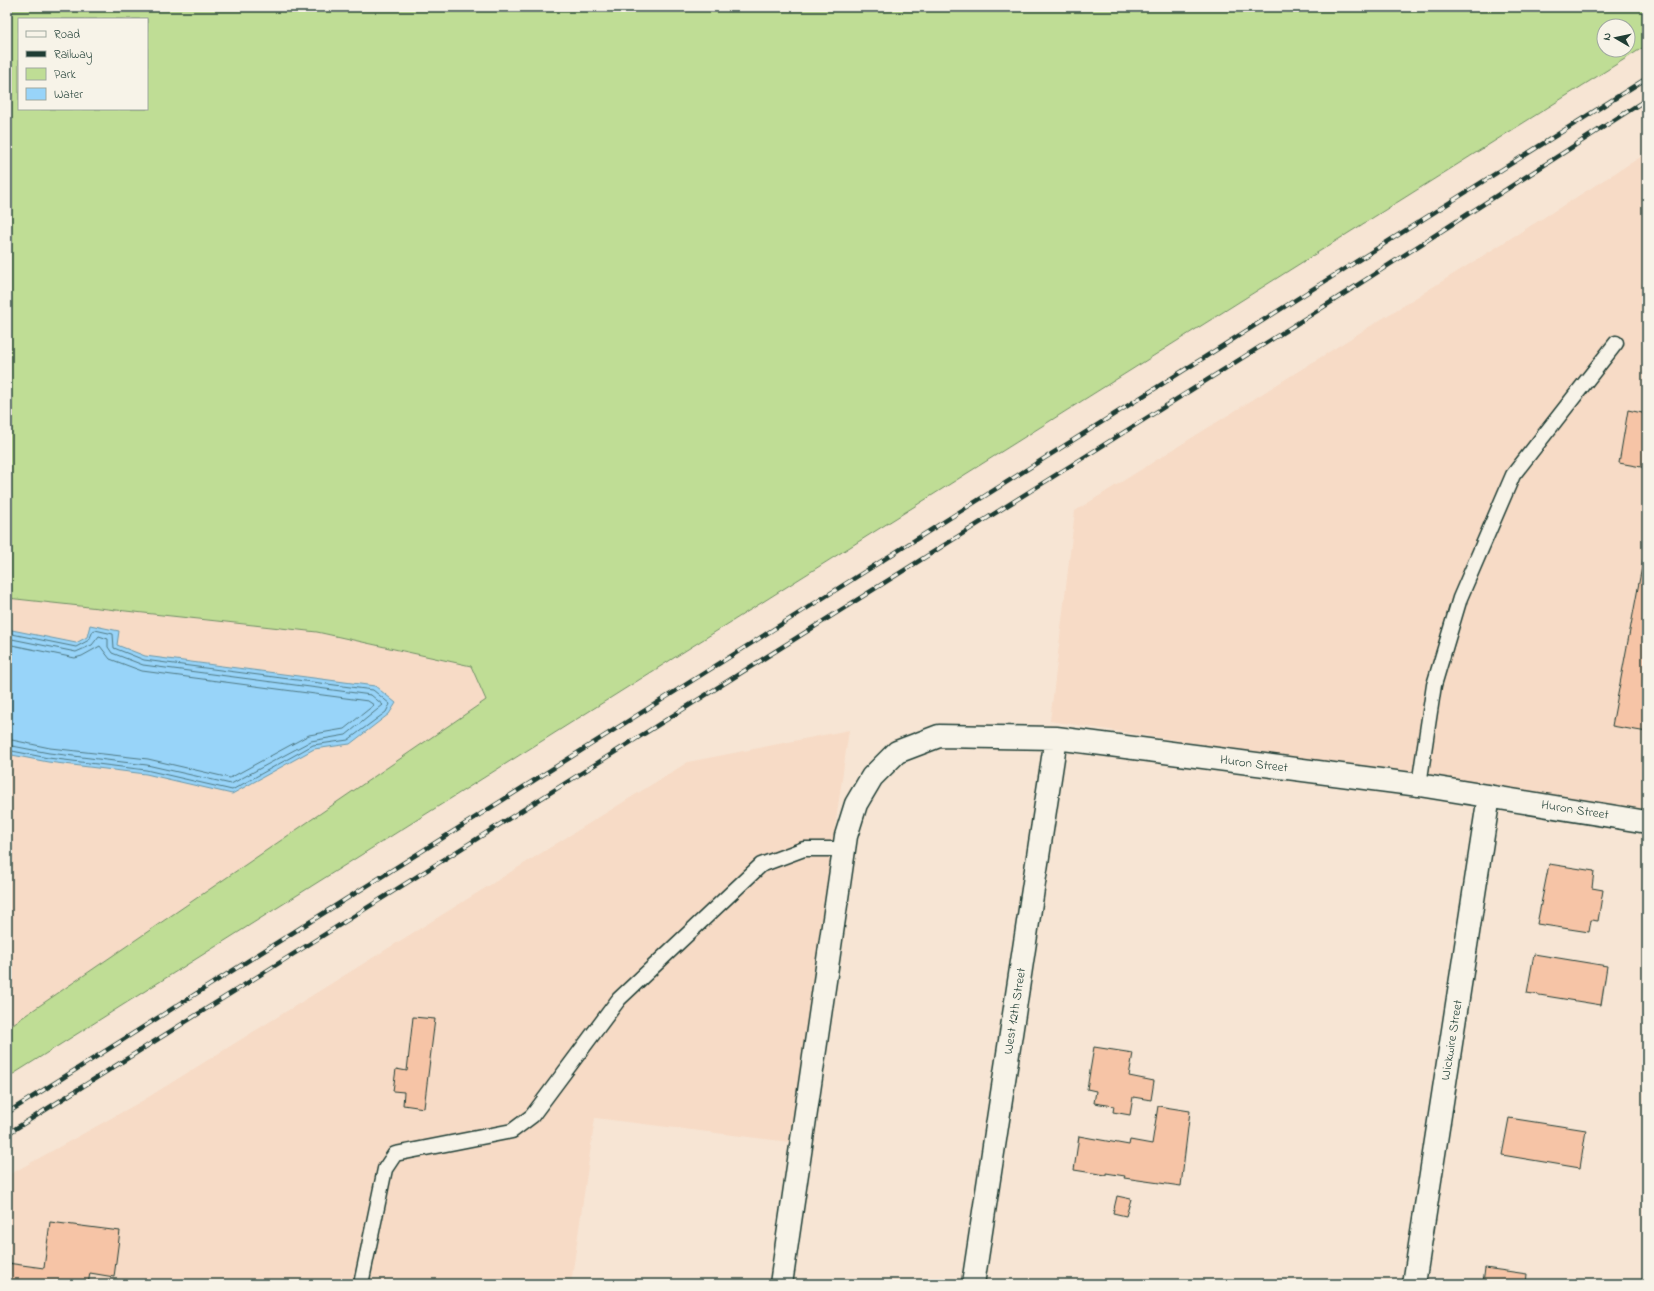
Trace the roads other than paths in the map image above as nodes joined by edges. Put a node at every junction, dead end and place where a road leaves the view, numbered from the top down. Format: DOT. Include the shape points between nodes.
graph roads {
  1 [pos="1616,343"];
  2 [pos="1056,738"];
  3 [pos="1419,785"];
  4 [pos="1489,796"];
  5 [pos="1647,822"];
  6 [pos="844,849"];
  7 [pos="361,1284"];
  8 [pos="781,1284"];
  9 [pos="973,1284"];
  10 [pos="1414,1284"];
  1 -- 3 [label="lane" via="1513,475 1460,598 1434,685"];
  2 -- 3 [label="street, Huron Street"];
  2 -- 6 [label="street, Huron Street" via="939,736 897,752 872,777 856,804"];
  2 -- 9 [label="street, West 12th Street"];
  3 -- 4 [label="street, Huron Street"];
  4 -- 5 [label="street, Huron Street"];
  4 -- 10 [label="street, Wickwire Street"];
  6 -- 7 [label="lane" via="804,849 762,865 619,999 532,1116 512,1131 396,1154 385,1169"];
  6 -- 8 [label="street"];
}
